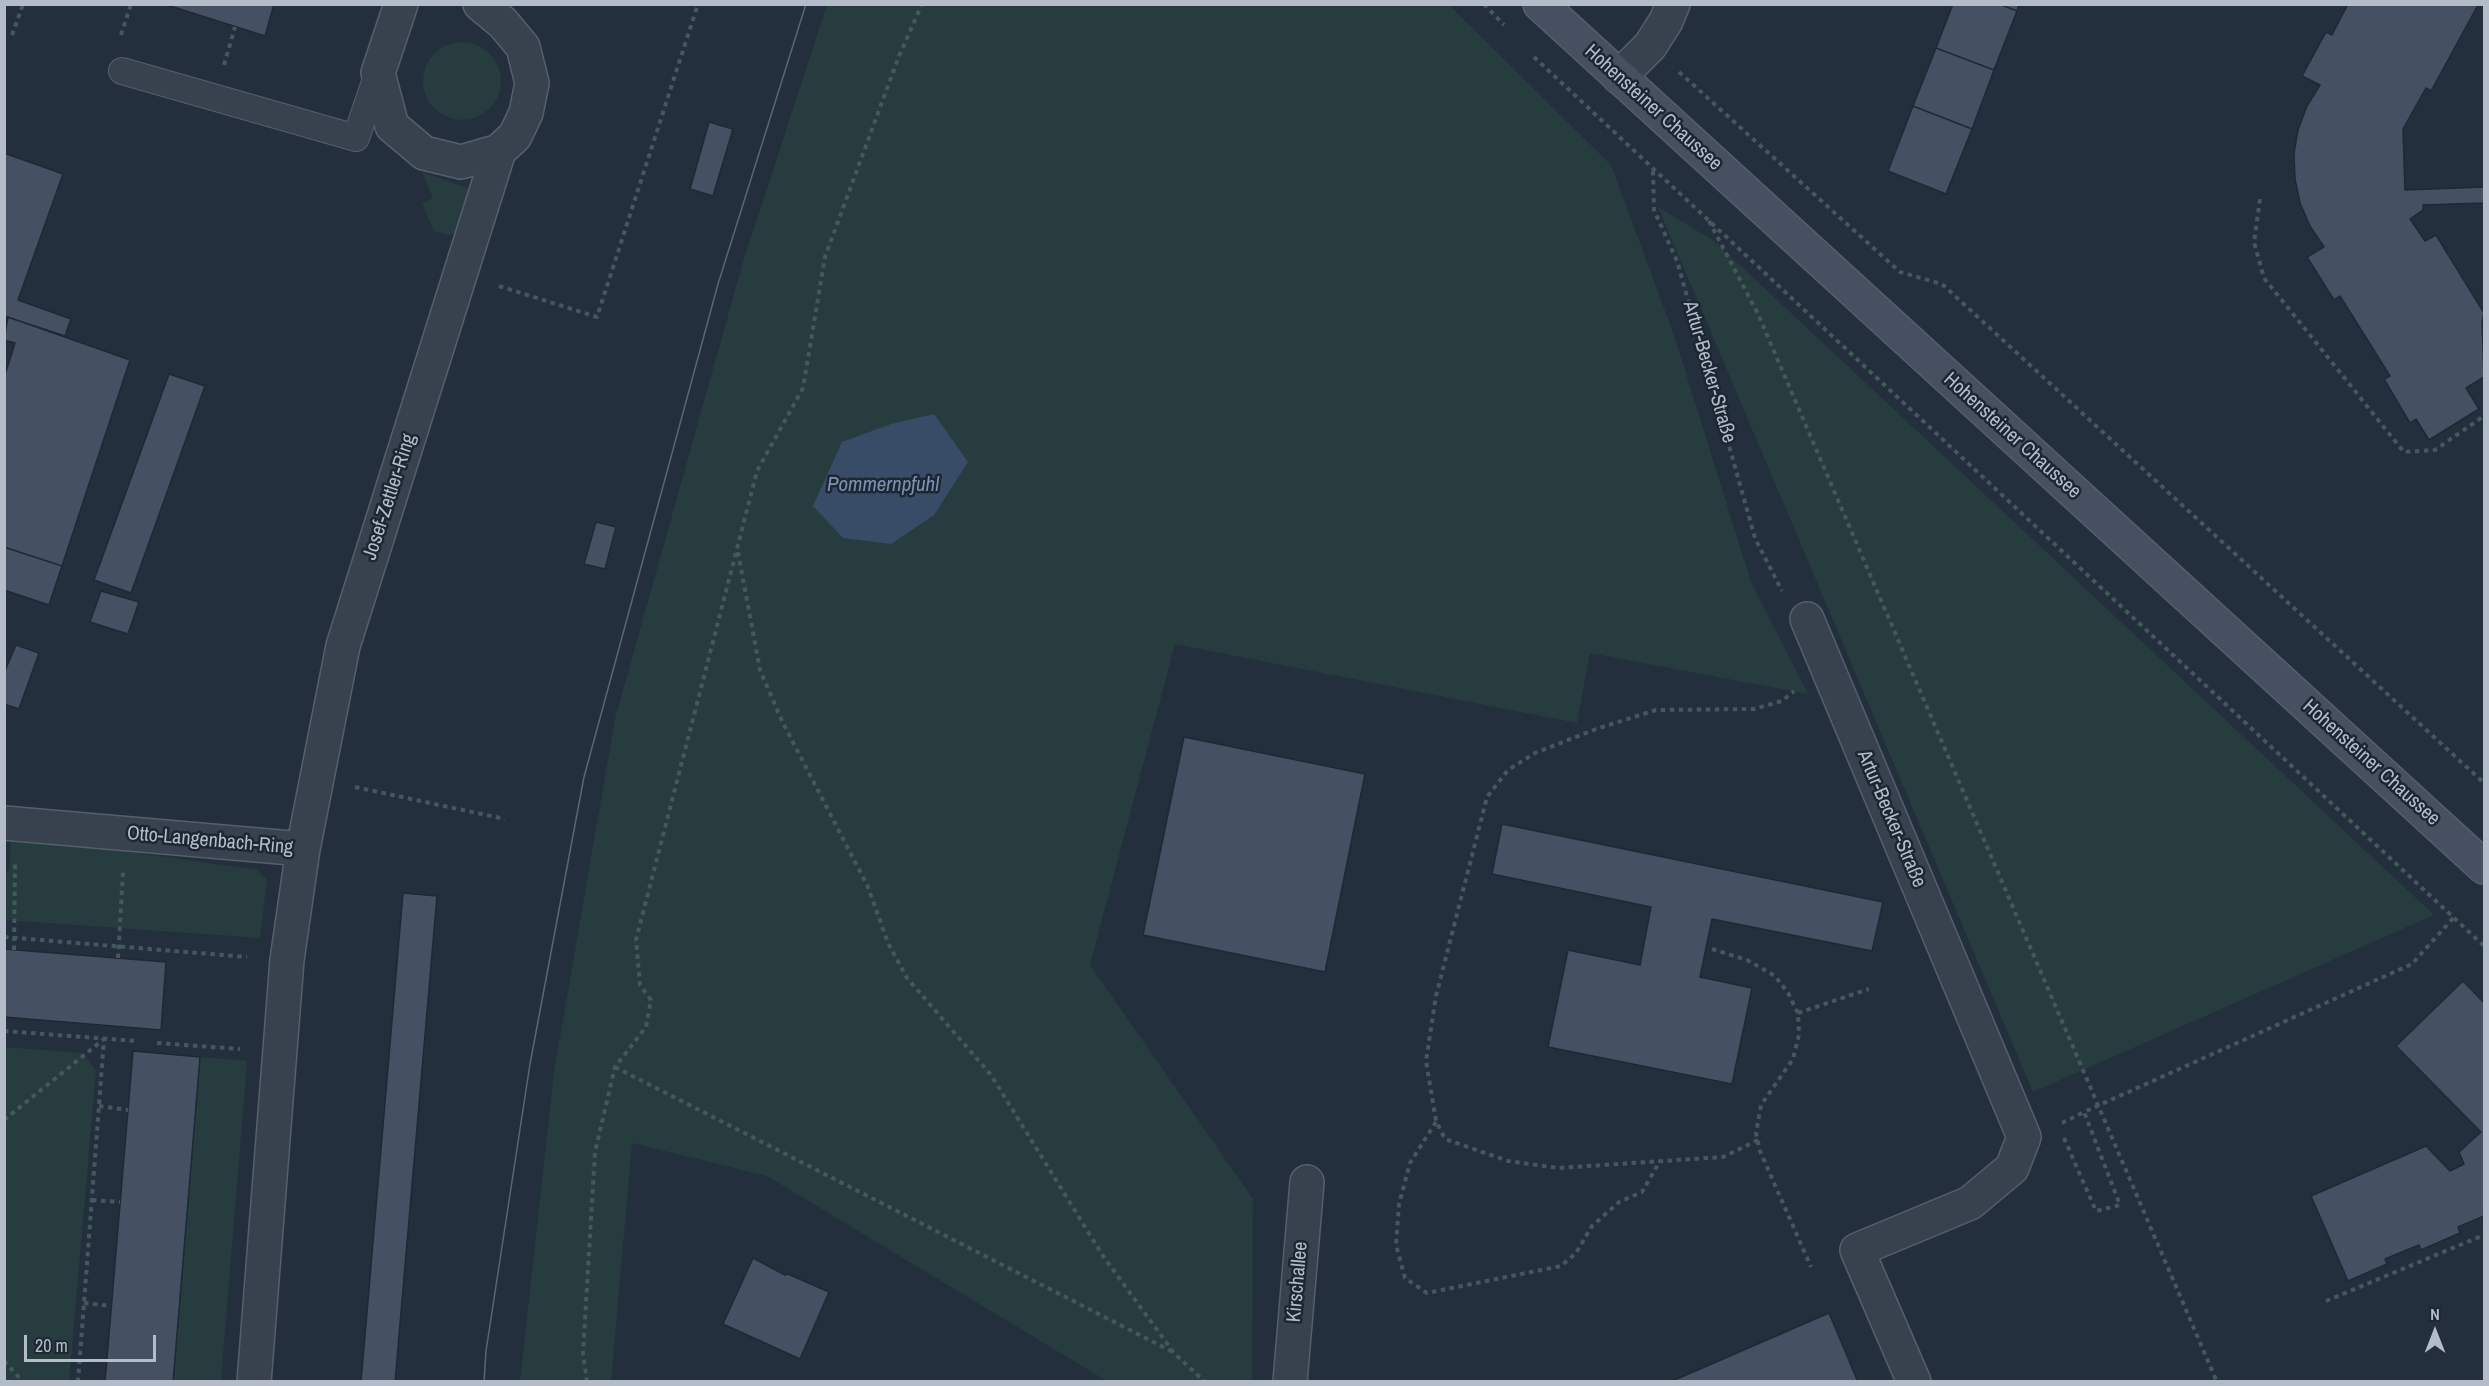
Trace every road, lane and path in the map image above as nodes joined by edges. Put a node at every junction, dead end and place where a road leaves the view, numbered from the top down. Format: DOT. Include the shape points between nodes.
graph roads {
  1 [pos="23,4"];
  2 [pos="401,4"];
  3 [pos="480,4"];
  4 [pos="698,4"];
  5 [pos="922,4"];
  6 [pos="1540,4"];
  7 [pos="1673,4"];
  8 [pos="12,35"];
  9 [pos="1650,46"];
  10 [pos="1530,52"];
  11 [pos="122,71"];
  12 [pos="378,73"];
  13 [pos="1620,77"];
  14 [pos="500,151"];
  15 [pos="1653,170"];
  16 [pos="2260,199"];
  17 [pos="1707,218"];
  18 [pos="461,274"];
  19 [pos="2484,416"];
  20 [pos="737,551"];
  21 [pos="1807,619"];
  22 [pos="1827,665"];
  23 [pos="316,779"];
  24 [pos="2484,783"];
  25 [pos="505,819"];
  26 [pos="10,824"];
  27 [pos="126,833"];
  28 [pos="303,849"];
  29 [pos="2484,867"];
  30 [pos="2455,916"];
  31 [pos="4,937"];
  32 [pos="16,938"];
  33 [pos="2484,945"];
  34 [pos="119,947"];
  35 [pos="1712,949"];
  36 [pos="14,950"];
  37 [pos="118,958"];
  38 [pos="287,960"];
  39 [pos="1869,989"];
  40 [pos="1798,1013"];
  41 [pos="4,1031"];
  42 [pos="104,1039"];
  43 [pos="137,1041"];
  44 [pos="157,1043"];
  45 [pos="280,1053"];
  46 [pos="615,1067"];
  47 [pos="99,1106"];
  48 [pos="2098,1106"];
  49 [pos="128,1110"];
  50 [pos="2084,1112"];
  51 [pos="4,1120"];
  52 [pos="1437,1121"];
  53 [pos="2058,1124"];
  54 [pos="2024,1137"];
  55 [pos="1758,1140"];
  56 [pos="1660,1160"];
  57 [pos="1306,1182"];
  58 [pos="92,1200"];
  59 [pos="120,1202"];
  60 [pos="2484,1235"];
  61 [pos="1812,1267"];
  62 [pos="2326,1301"];
  63 [pos="84,1304"];
  64 [pos="111,1306"];
  65 [pos="1174,1353"];
  66 [pos="4,1361"];
  67 [pos="23,1382"];
  68 [pos="78,1382"];
  69 [pos="254,1382"];
  70 [pos="587,1382"];
  71 [pos="1205,1382"];
  72 [pos="1290,1382"];
  73 [pos="1914,1382"];
  74 [pos="2217,1382"];
  1 -- 8 [label="path"];
  2 -- 12 [label="street"];
  3 -- 14 [label="street, Josef-Zettler-Ring" via="523,47 532,83 526,113 515,136"];
  4 -- 18 [label="path" via="597,317"];
  5 -- 20 [label="path" via="825,257 803,388 757,471"];
  6 -- 13 [label="main road, Hohensteiner Chaussee"];
  7 -- 9 [label="street"];
  9 -- 13 [label="street"];
  9 -- 24 [label="path" via="1900,272 1942,284"];
  10 -- 15 [label="path"];
  11 -- 12 [label="lane" via="356,138"];
  12 -- 14 [label="street" via="392,126 424,153 461,162"];
  13 -- 29 [label="main road, Hohensteiner Chaussee"];
  14 -- 18 [label="street, Josef-Zettler-Ring"];
  15 -- 17 [label="path"];
  15 -- 21 [label="path, Artur-Becker-Straße" via="1654,210 1677,261 1755,538 1788,602"];
  16 -- 19 [label="path" via="2254,242 2264,278 2404,452 2435,450"];
  17 -- 30 [label="path"];
  17 -- 48 [label="path" via="1758,314"];
  18 -- 23 [label="street, Josef-Zettler-Ring" via="342,646"];
  20 -- 46 [label="path" via="636,940 640,985 651,1000 646,1027"];
  20 -- 65 [label="path" via="760,670 782,721 868,887 888,943 907,978 991,1076 1103,1256"];
  21 -- 22 [label="street, Artur-Becker-Straße"];
  22 -- 52 [label="path" via="1782,700 1754,709 1656,710 1535,753 1508,770 1487,797 1436,996 1426,1061"];
  22 -- 54 [label="street, Artur-Becker-Straße"];
  23 -- 25 [label="path"];
  23 -- 28 [label="street, Josef-Zettler-Ring"];
  26 -- 27 [label="street, Otto-Langenbach-Ring"];
  26 -- 32 [label="path"];
  27 -- 28 [label="street, Otto-Langenbach-Ring"];
  27 -- 34 [label="path"];
  28 -- 38 [label="street, Otto-Langenbach-Ring"];
  30 -- 33 [label="path"];
  30 -- 48 [label="path" via="2412,964"];
  31 -- 32 [label="path"];
  32 -- 34 [label="path"];
  32 -- 36 [label="path"];
  34 -- 37 [label="path"];
  34 -- 38 [label="path"];
  35 -- 40 [label="path" via="1747,960 1775,976"];
  38 -- 45 [label="street, Otto-Langenbach-Ring"];
  39 -- 40 [label="path"];
  40 -- 55 [label="path" via="1799,1035 1793,1059 1761,1105"];
  41 -- 42 [label="path"];
  42 -- 43 [label="path"];
  42 -- 47 [label="path"];
  42 -- 51 [label="path"];
  44 -- 45 [label="path"];
  45 -- 69 [label="street, Otto-Langenbach-Ring"];
  46 -- 65 [label="path"];
  46 -- 70 [label="path" via="595,1152 583,1353"];
  47 -- 49 [label="path"];
  47 -- 58 [label="path"];
  48 -- 50 [label="path"];
  48 -- 74 [label="path"];
  50 -- 53 [label="path"];
  50 -- 53 [label="path" via="2120,1205 2096,1211"];
  52 -- 56 [label="path" via="1445,1139 1508,1161 1558,1168"];
  52 -- 56 [label="path" via="1410,1163 1399,1204 1396,1245 1405,1278 1427,1293 1561,1266 1576,1253 1592,1226 1619,1202 1642,1192"];
  53 -- 54 [label="path"];
  54 -- 73 [label="street" via="2013,1168 1970,1203 1857,1250"];
  55 -- 56 [label="path" via="1723,1157"];
  55 -- 61 [label="path"];
  57 -- 72 [label="street, Kirschallee"];
  58 -- 59 [label="path"];
  58 -- 63 [label="path"];
  60 -- 62 [label="path"];
  63 -- 64 [label="path"];
  63 -- 68 [label="path"];
  65 -- 71 [label="path"];
  66 -- 67 [label="path"];
}
